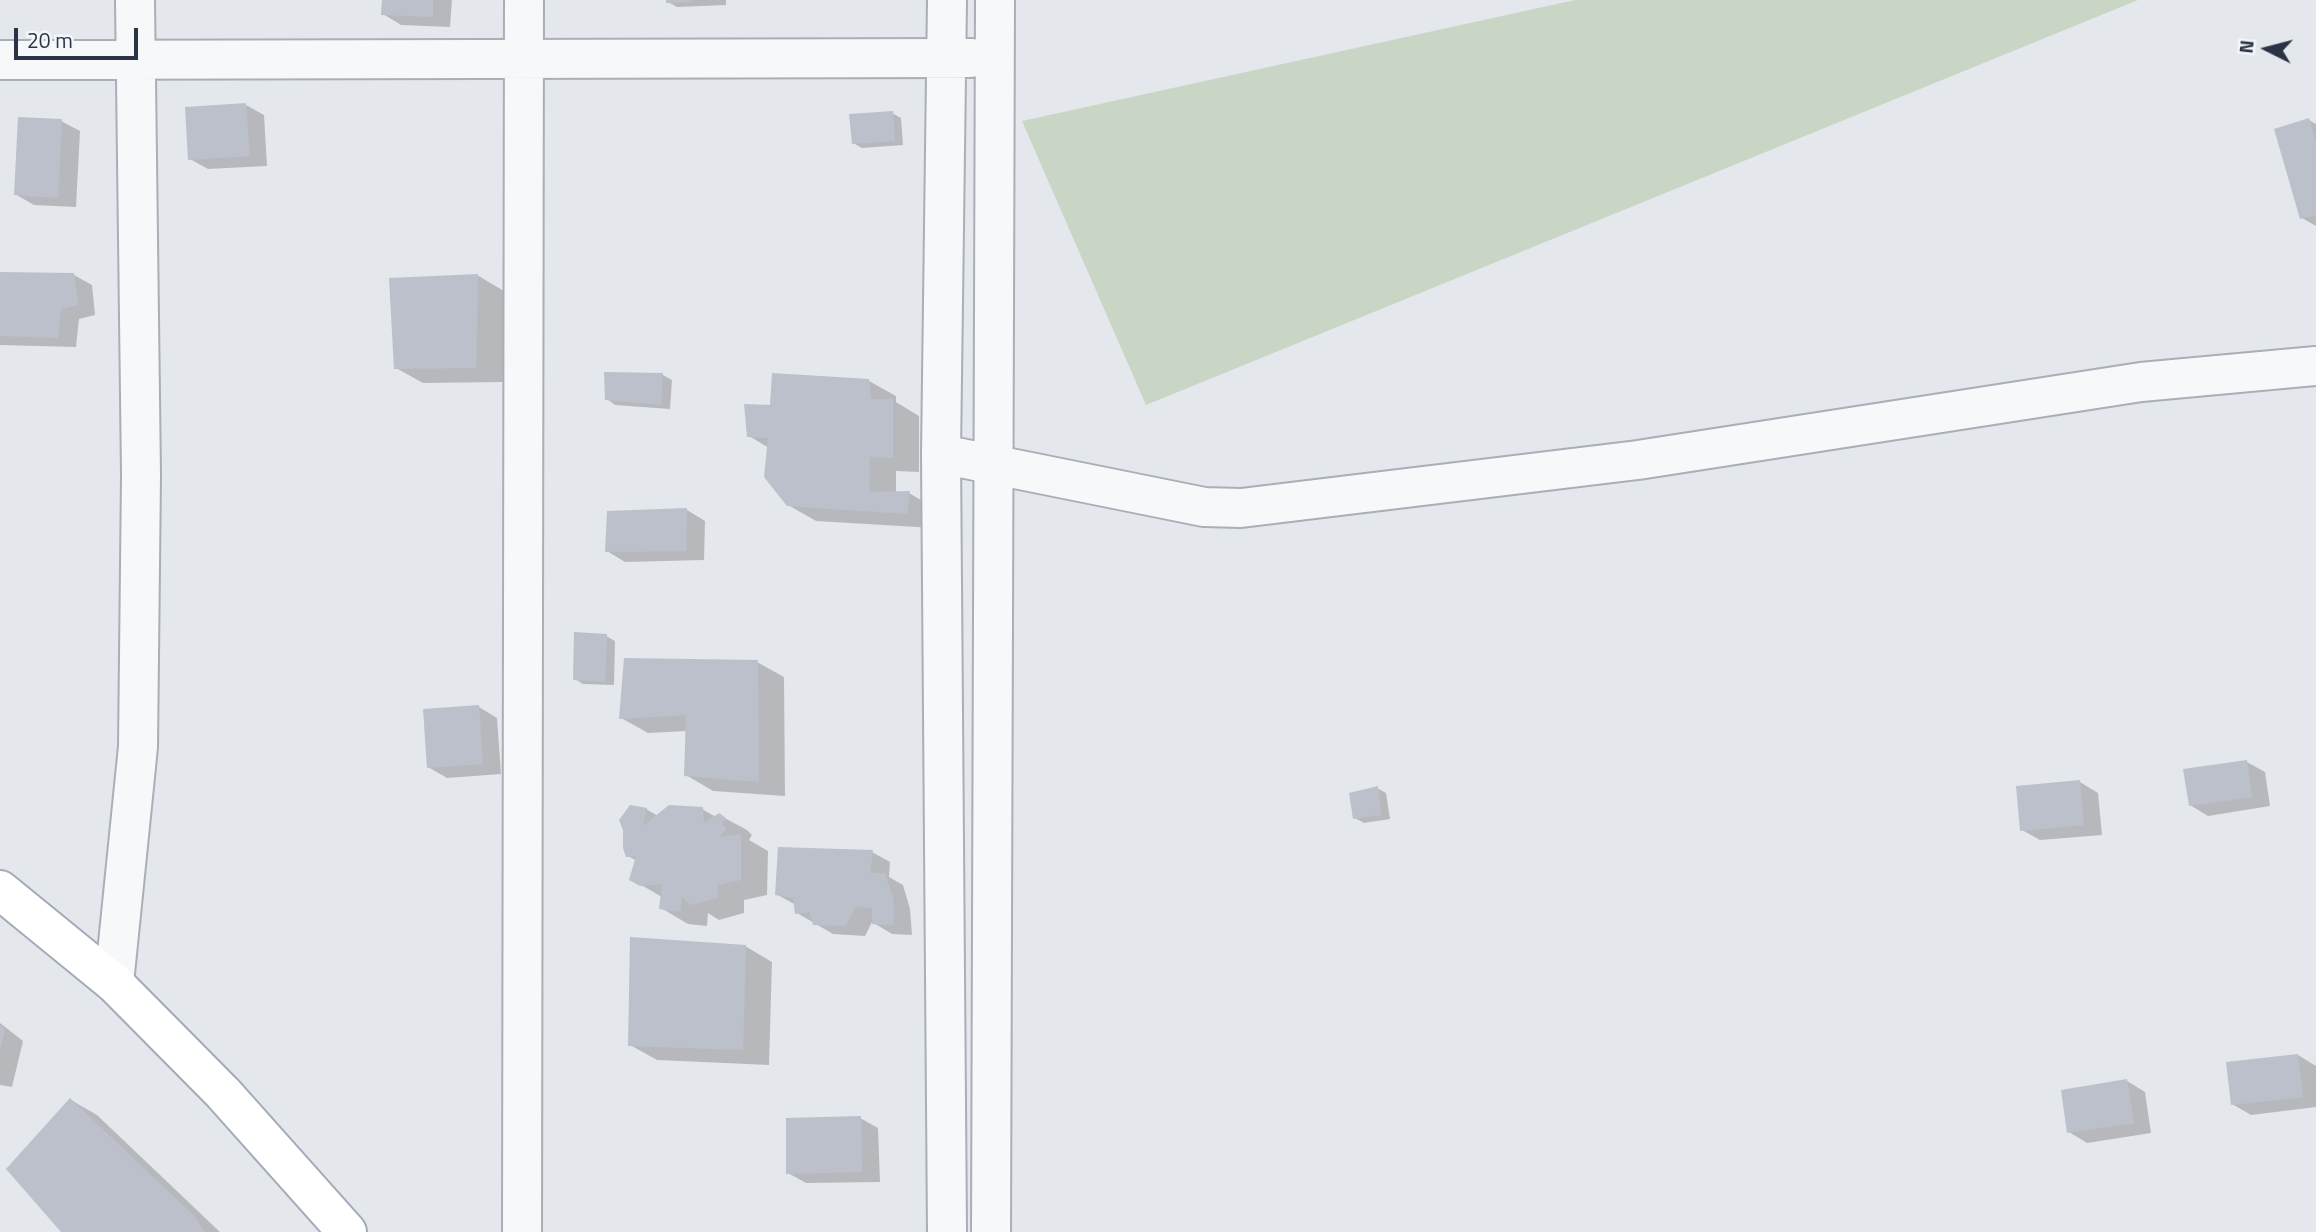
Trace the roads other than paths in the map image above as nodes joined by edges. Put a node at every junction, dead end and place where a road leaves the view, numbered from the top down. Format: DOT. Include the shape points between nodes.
graph roads {
  1 [pos="135,0"];
  2 [pos="524,0"];
  3 [pos="947,0"];
  4 [pos="995,0"];
  5 [pos="947,58"];
  6 [pos="995,58"];
  7 [pos="524,59"];
  8 [pos="0,60"];
  9 [pos="135,60"];
  10 [pos="2316,366"];
  11 [pos="941,454"];
  12 [pos="995,465"];
  13 [pos="0,890"];
  14 [pos="114,983"];
  15 [pos="347,1232"];
  16 [pos="522,1232"];
  17 [pos="947,1232"];
  18 [pos="991,1232"];
  1 -- 9 [label="street"];
  2 -- 7 [label="street"];
  3 -- 5 [label="street"];
  4 -- 6 [label="street"];
  5 -- 6 [label="street"];
  5 -- 7 [label="street"];
  5 -- 11 [label="street"];
  6 -- 12 [label="street"];
  7 -- 9 [label="street"];
  7 -- 16 [label="street"];
  8 -- 9 [label="street"];
  9 -- 14 [label="street" via="141,475 138,747"];
  10 -- 12 [label="street" via="2141,382 1638,460 1241,508 1204,507"];
  11 -- 12 [label="street"];
  11 -- 17 [label="street"];
  12 -- 18 [label="street"];
  13 -- 14 [label="main road"];
  14 -- 15 [label="main road" via="223,1093"];
}
